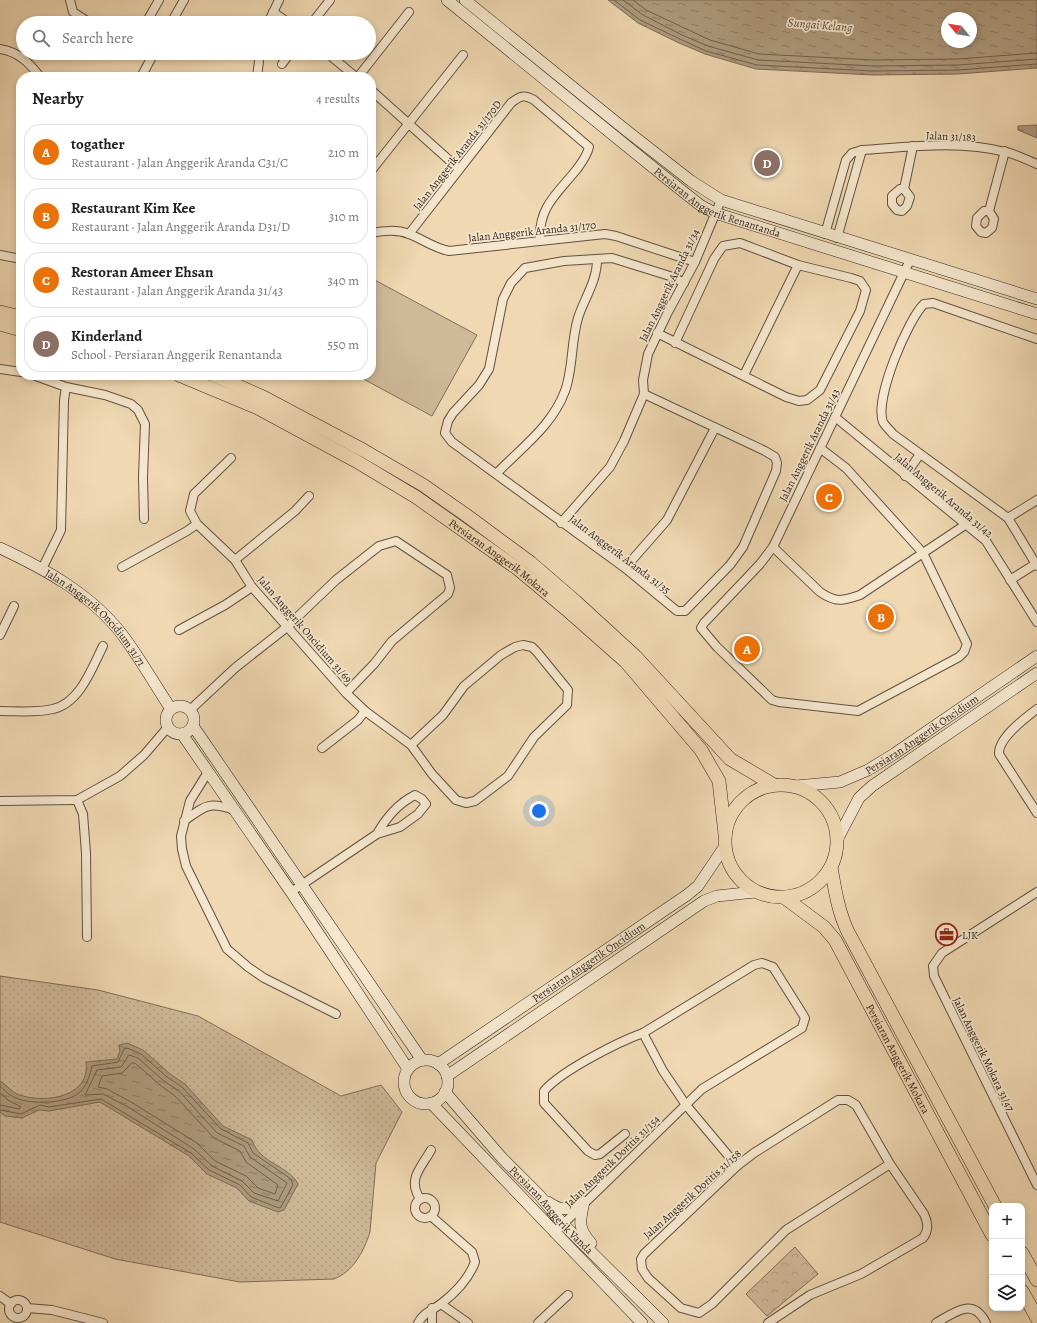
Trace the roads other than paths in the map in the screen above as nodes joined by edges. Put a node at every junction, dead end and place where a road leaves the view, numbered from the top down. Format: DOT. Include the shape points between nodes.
graph roads {
  1 [pos="70,0"];
  2 [pos="159,0"];
  3 [pos="184,0"];
  4 [pos="279,0"];
  5 [pos="330,0"];
  6 [pos="447,0"];
  7 [pos="465,0"];
  8 [pos="274,12"];
  9 [pos="409,12"];
  10 [pos="79,16"];
  11 [pos="150,16"];
  12 [pos="175,16"];
  13 [pos="272,16"];
  14 [pos="279,16"];
  15 [pos="317,16"];
  16 [pos="0,49"];
  17 [pos="16,53"];
  18 [pos="376,53"];
  19 [pos="463,55"];
  20 [pos="25,60"];
  21 [pos="150,60"];
  22 [pos="259,60"];
  23 [pos="285,60"];
  24 [pos="336,60"];
  25 [pos="371,60"];
  26 [pos="282,64"];
  27 [pos="36,72"];
  28 [pos="144,72"];
  29 [pos="258,72"];
  30 [pos="351,72"];
  31 [pos="361,72"];
  32 [pos="376,94"];
  33 [pos="408,123"];
  34 [pos="913,146"];
  35 [pos="862,150"];
  36 [pos="1005,152"];
  37 [pos="1037,164"];
  38 [pos="376,165"];
  39 [pos="459,168"];
  40 [pos="904,189"];
  41 [pos="721,200"];
  42 [pos="834,203"];
  43 [pos="846,206"];
  44 [pos="989,211"];
  45 [pos="715,213"];
  46 [pos="376,232"];
  47 [pos="409,234"];
  48 [pos="825,234"];
  49 [pos="838,238"];
  50 [pos="540,241"];
  51 [pos="0,255"];
  52 [pos="16,258"];
  53 [pos="597,260"];
  54 [pos="910,260"];
  55 [pos="694,262"];
  56 [pos="798,265"];
  57 [pos="904,274"];
  58 [pos="684,283"];
  59 [pos="1037,299"];
  60 [pos="0,312"];
  61 [pos="1037,314"];
  62 [pos="16,316"];
  63 [pos="0,324"];
  64 [pos="16,329"];
  65 [pos="657,333"];
  66 [pos="1037,339"];
  67 [pos="675,343"];
  68 [pos="0,369"];
  69 [pos="16,371"];
  70 [pos="744,375"];
  71 [pos="47,380"];
  72 [pos="192,380"];
  73 [pos="224,380"];
  74 [pos="66,387"];
  75 [pos="644,394"];
  76 [pos="835,417"];
  77 [pos="715,428"];
  78 [pos="820,448"];
  79 [pos="920,454"];
  80 [pos="231,458"];
  81 [pos="497,473"];
  82 [pos="905,476"];
  83 [pos="309,496"];
  84 [pos="1037,500"];
  85 [pos="1008,518"];
  86 [pos="144,519"];
  87 [pos="561,523"];
  88 [pos="197,524"];
  89 [pos="965,525"];
  90 [pos="773,547"];
  91 [pos="0,548"];
  92 [pos="923,553"];
  93 [pos="235,560"];
  94 [pos="1037,564"];
  95 [pos="122,566"];
  96 [pos="625,568"];
  97 [pos="42,569"];
  98 [pos="1010,580"];
  99 [pos="252,587"];
  100 [pos="14,606"];
  101 [pos="1037,622"];
  102 [pos="287,627"];
  103 [pos="179,630"];
  104 [pos="0,635"];
  105 [pos="103,646"];
  106 [pos="1037,656"];
  107 [pos="1037,673"];
  108 [pos="346,693"];
  109 [pos="171,709"];
  110 [pos="1037,709"];
  111 [pos="190,710"];
  112 [pos="0,711"];
  113 [pos="365,711"];
  114 [pos="192,726"];
  115 [pos="168,727"];
  116 [pos="182,734"];
  117 [pos="411,745"];
  118 [pos="322,748"];
  119 [pos="208,772"];
  120 [pos="774,785"];
  121 [pos="796,786"];
  122 [pos="77,800"];
  123 [pos="0,801"];
  124 [pos="234,810"];
  125 [pos="1037,813"];
  126 [pos="184,821"];
  127 [pos="377,834"];
  128 [pos="725,840"];
  129 [pos="838,840"];
  130 [pos="831,867"];
  131 [pos="301,885"];
  132 [pos="291,892"];
  133 [pos="755,892"];
  134 [pos="1037,892"];
  135 [pos="785,898"];
  136 [pos="86,937"];
  137 [pos="336,1014"];
  138 [pos="643,1032"];
  139 [pos="422,1060"];
  140 [pos="438,1064"];
  141 [pos="408,1069"];
  142 [pos="447,1076"];
  143 [pos="445,1092"];
  144 [pos="431,1103"];
  145 [pos="686,1105"];
  146 [pos="624,1134"];
  147 [pos="431,1150"];
  148 [pos="890,1164"];
  149 [pos="737,1166"];
  150 [pos="1033,1170"];
  151 [pos="1037,1185"];
  152 [pos="540,1196"];
  153 [pos="420,1199"];
  154 [pos="584,1202"];
  155 [pos="993,1203"];
  156 [pos="431,1216"];
  157 [pos="563,1224"];
  158 [pos="989,1229"];
  159 [pos="554,1233"];
  160 [pos="597,1258"];
  161 [pos="1025,1258"];
  162 [pos="1037,1280"];
  163 [pos="0,1296"];
  164 [pos="568,1296"];
  165 [pos="1025,1296"];
  166 [pos="11,1304"];
  167 [pos="441,1304"];
  168 [pos="27,1308"];
  169 [pos="432,1308"];
  170 [pos="1037,1318"];
  171 [pos="12,1320"];
  172 [pos="103,1323"];
  173 [pos="418,1323"];
  174 [pos="432,1323"];
  175 [pos="468,1323"];
  176 [pos="538,1323"];
  177 [pos="642,1323"];
  178 [pos="663,1323"];
  179 [pos="768,1323"];
  180 [pos="936,1323"];
  181 [pos="986,1323"];
  1 -- 10 [label="street" via="73,12"];
  2 -- 11 [label="street"];
  3 -- 12 [label="street"];
  4 -- 8 [label="street"];
  5 -- 15 [label="street"];
  6 -- 45 [label="street, Persiaran Anggerik Renantanda" via="671,182 700,205"];
  7 -- 41 [label="street, Persiaran Anggerik Renantanda" via="615,122 691,181"];
  8 -- 13 [label="street"];
  8 -- 14 [label="street"];
  9 -- 18 [label="street"];
  16 -- 17 [label="street"];
  19 -- 33 [label="street"];
  20 -- 27 [label="street"];
  21 -- 28 [label="street"];
  22 -- 29 [label="street"];
  23 -- 26 [label="street"];
  24 -- 30 [label="street"];
  25 -- 31 [label="street"];
  32 -- 33 [label="street"];
  33 -- 38 [label="street"];
  33 -- 39 [label="street"];
  34 -- 35 [label="street, Jalan 31/183"];
  34 -- 36 [label="street, Jalan 31/183" via="964,146"];
  34 -- 40 [label="street"];
  35 -- 42 [label="street" via="852,153 846,160"];
  35 -- 43 [label="street"];
  36 -- 37 [label="street, Jalan 31/183"];
  36 -- 44 [label="street"];
  39 -- 47 [label="street, Jalan Anggerik Aranda 31/170D"];
  39 -- 50 [label="street, Jalan Anggerik Aranda 31/170D" via="511,103 520,96 526,96 545,109 589,147 585,158 545,209 540,223"];
  41 -- 45 [label="street, Jalan Anggerik Aranda 31/34"];
  41 -- 48 [label="street, Persiaran Anggerik Renantanda"];
  42 -- 43 [label="street"];
  42 -- 48 [label="street"];
  43 -- 49 [label="street"];
  45 -- 55 [label="street, Jalan Anggerik Aranda 31/34"];
  45 -- 57 [label="street, Persiaran Anggerik Renantanda"];
  46 -- 47 [label="street, Jalan Anggerik Aranda 31/170" via="385,230"];
  47 -- 50 [label="street, Jalan Anggerik Aranda 31/170" via="432,246 449,251"];
  48 -- 49 [label="street, Persiaran Anggerik Renantanda"];
  49 -- 54 [label="street, Persiaran Anggerik Renantanda"];
  50 -- 55 [label="street, Jalan Anggerik Aranda 31/170" via="585,236 616,236"];
  51 -- 52 [label="street"];
  53 -- 58 [label="street" via="612,258"];
  53 -- 81 [label="street" via="597,270 580,312 574,336 565,390 541,431"];
  53 -- 81 [label="street, Jalan Anggerik Aranda 31/35" via="578,259 525,268 518,274 503,299 489,369 479,385 448,421 445,433"];
  54 -- 57 [label="street, Jalan Anggerik Aranda 31/43"];
  54 -- 59 [label="street, Persiaran Anggerik Renantanda"];
  55 -- 58 [label="street, Jalan Anggerik Aranda 31/34"];
  56 -- 67 [label="street" via="740,243 723,246 714,259"];
  56 -- 70 [label="street"];
  56 -- 70 [label="street" via="860,281 866,290 860,311 820,390 807,400 786,398"];
  57 -- 61 [label="street, Persiaran Anggerik Renantanda"];
  57 -- 76 [label="street, Jalan Anggerik Aranda 31/43"];
  58 -- 65 [label="street, Jalan Anggerik Aranda 31/34"];
  60 -- 62 [label="main road"];
  63 -- 64 [label="main road"];
  65 -- 67 [label="street"];
  65 -- 75 [label="street, Jalan Anggerik Aranda 31/34" via="646,361"];
  66 -- 79 [label="street" via="932,303 924,304 916,311 889,372 882,408 883,422 893,434"];
  67 -- 70 [label="street"];
  68 -- 69 [label="street"];
  71 -- 74 [label="street"];
  72 -- 128 [label="main road, Persiaran Anggerik Mokara" via="258,408 416,496 518,569 560,604 626,662 701,750 719,781"];
  73 -- 120 [label="main road, Persiaran Anggerik Mokara" via="357,446 423,485 466,515 531,563 635,656 730,759 741,768"];
  74 -- 86 [label="street" via="105,395 131,404 138,410 145,424"];
  74 -- 97 [label="street" via="61,530"];
  75 -- 77 [label="street, Jalan Anggerik Aranda 31/35"];
  75 -- 87 [label="street, Jalan Anggerik Aranda 31/34" via="610,467"];
  76 -- 78 [label="street, Jalan Anggerik Aranda 31/43"];
  76 -- 82 [label="street, Jalan Anggerik Aranda 31/42"];
  77 -- 96 [label="street" via="667,520"];
  77 -- 96 [label="street, Jalan Anggerik Aranda 31/35" via="765,451 775,457 777,463 773,479 737,557 685,611 676,611"];
  78 -- 90 [label="street, Jalan Anggerik Aranda 31/43"];
  78 -- 92 [label="street" via="846,468"];
  79 -- 82 [label="street"];
  79 -- 85 [label="street"];
  80 -- 88 [label="street, Jalan Anggerik Oncidium 31/69" via="194,494 190,511"];
  81 -- 87 [label="street, Jalan Anggerik Aranda 31/35"];
  82 -- 89 [label="street, Jalan Anggerik Aranda 31/42"];
  83 -- 93 [label="street" via="295,511"];
  84 -- 85 [label="street"];
  85 -- 94 [label="street"];
  87 -- 96 [label="street, Jalan Anggerik Aranda 31/35"];
  88 -- 93 [label="street, Jalan Anggerik Oncidium 31/69"];
  88 -- 95 [label="street"];
  89 -- 92 [label="street"];
  89 -- 98 [label="street, Jalan Anggerik Aranda 31/42" via="986,541"];
  90 -- 92 [label="street" via="820,592 842,601 860,594"];
  90 -- 92 [label="street, Jalan Anggerik Aranda 31/43" via="701,628 772,700 858,711 959,657 966,648 967,644"];
  91 -- 97 [label="street, Jalan Anggerik Oncidium 31/71"];
  93 -- 99 [label="street, Jalan Anggerik Oncidium 31/69"];
  94 -- 98 [label="street"];
  97 -- 109 [label="street, Jalan Anggerik Oncidium 31/71" via="84,596 123,636"];
  98 -- 101 [label="street, Jalan Anggerik Aranda 31/42"];
  99 -- 102 [label="street, Jalan Anggerik Oncidium 31/69"];
  99 -- 103 [label="street"];
  100 -- 104 [label="street"];
  102 -- 108 [label="street, Jalan Anggerik Oncidium 31/69"];
  102 -- 108 [label="street" via="336,580 379,546 388,542 396,541 447,575 450,588 448,594 392,641"];
  102 -- 111 [label="street" via="235,668"];
  105 -- 112 [label="street" via="84,683 71,699 62,705 52,710"];
  106 -- 121 [label="street, Persiaran Anggerik Oncidium" via="868,770 840,782"];
  107 -- 129 [label="street, Persiaran Anggerik Oncidium" via="872,786 859,798"];
  108 -- 113 [label="street, Jalan Anggerik Oncidium 31/69"];
  109 -- 111 [label="street" via="181,705"];
  109 -- 115 [label="street" via="166,715"];
  110 -- 125 [label="street" via="1008,734 998,750"];
  111 -- 114 [label="street" via="194,717"];
  113 -- 117 [label="street, Jalan Anggerik Oncidium 31/69"];
  113 -- 118 [label="street" via="358,720"];
  114 -- 116 [label="street"];
  114 -- 131 [label="street"];
  115 -- 116 [label="street"];
  115 -- 122 [label="street" via="144,755 120,776"];
  116 -- 119 [label="street"];
  117 -- 117 [label="street, Jalan Anggerik Oncidium 31/69" via="432,774 456,800 466,803 475,801 508,776 534,737 567,705 568,690 538,652 524,645 516,647 482,669 464,686 443,715"];
  119 -- 124 [label="street"];
  119 -- 126 [label="street" via="190,802"];
  120 -- 121 [label="main road"];
  120 -- 128 [label="main road" via="754,791 738,805"];
  121 -- 129 [label="main road" via="810,792 821,801 833,819"];
  122 -- 123 [label="street"];
  122 -- 136 [label="street" via="83,814 86,853"];
  124 -- 126 [label="street" via="219,804 205,806"];
  124 -- 132 [label="street"];
  126 -- 137 [label="street" via="181,836 186,866 227,949 264,978"];
  127 -- 127 [label="street" via="400,827 418,814 426,804 422,798 415,795 406,800 384,822"];
  127 -- 131 [label="street"];
  128 -- 133 [label="main road" via="727,860 734,873 743,884"];
  128 -- 140 [label="street, Persiaran Anggerik Oncidium" via="698,886 687,895"];
  129 -- 130 [label="main road"];
  130 -- 135 [label="main road" via="823,879 812,888 799,895"];
  130 -- 155 [label="main road, Persiaran Anggerik Mokara" via="836,898 848,932"];
  131 -- 132 [label="street"];
  131 -- 139 [label="street"];
  132 -- 141 [label="street"];
  133 -- 135 [label="main road" via="769,897"];
  133 -- 142 [label="street, Persiaran Anggerik Oncidium" via="717,896 704,901"];
  134 -- 150 [label="street, Jalan Anggerik Mokara 31/47" via="961,940 942,954 933,966 934,976"];
  135 -- 158 [label="main road, Persiaran Anggerik Mokara" via="824,926 836,940"];
  138 -- 145 [label="street" via="663,1071"];
  138 -- 145 [label="street, Jalan Anggerik Doritis 31/154" via="757,963 767,963 773,967 791,994 805,1018 799,1031 702,1089"];
  138 -- 146 [label="street" via="624,1040 554,1081 544,1091 543,1096 544,1103 551,1113 595,1155 600,1154"];
  139 -- 140 [label="street"];
  139 -- 141 [label="street"];
  140 -- 142 [label="street"];
  141 -- 144 [label="street" via="404,1083 410,1097 416,1102"];
  142 -- 143 [label="street"];
  143 -- 144 [label="street" via="437,1101"];
  143 -- 152 [label="street, Persiaran Anggerik Vanda" via="502,1158"];
  144 -- 159 [label="street, Persiaran Anggerik Vanda"];
  145 -- 149 [label="street"];
  145 -- 154 [label="street, Jalan Anggerik Doritis 31/154"];
  147 -- 153 [label="street" via="415,1177 413,1186"];
  148 -- 149 [label="street, Jalan Anggerik Doritis 31/158" via="858,1108 851,1102 838,1100"];
  148 -- 149 [label="street, Jalan Anggerik Doritis 31/158" via="786,1230 704,1310 694,1313 681,1308 648,1278 642,1269 641,1259 649,1248"];
  148 -- 179 [label="street" via="924,1214 927,1230 923,1238 861,1274 810,1295"];
  150 -- 151 [label="street, Jalan Anggerik Mokara 31/47"];
  152 -- 154 [label="street" via="562,1210"];
  152 -- 157 [label="street, Persiaran Anggerik Vanda"];
  153 -- 156 [label="street" via="425,1198 434,1202 434,1212"];
  153 -- 156 [label="street" via="416,1211 422,1217"];
  154 -- 157 [label="street, Jalan Anggerik Doritis 31/154"];
  154 -- 160 [label="street" via="580,1223 582,1231 595,1248"];
  156 -- 167 [label="street" via="472,1252 475,1262 471,1272"];
  157 -- 159 [label="street, Jalan Anggerik Doritis 31/154"];
  157 -- 160 [label="street, Persiaran Anggerik Vanda"];
  159 -- 177 [label="street, Persiaran Anggerik Vanda"];
  160 -- 178 [label="street, Persiaran Anggerik Vanda"];
  161 -- 162 [label="main road"];
  163 -- 166 [label="street"];
  164 -- 176 [label="street"];
  165 -- 170 [label="main road"];
  166 -- 168 [label="street" via="19,1300"];
  166 -- 171 [label="street"];
  167 -- 169 [label="street"];
  167 -- 175 [label="street"];
  168 -- 171 [label="street" via="24,1316"];
  168 -- 172 [label="street" via="52,1310"];
  169 -- 173 [label="street"];
  169 -- 174 [label="street"];
  180 -- 181 [label="street" via="957,1310 967,1308 981,1314"];
}
